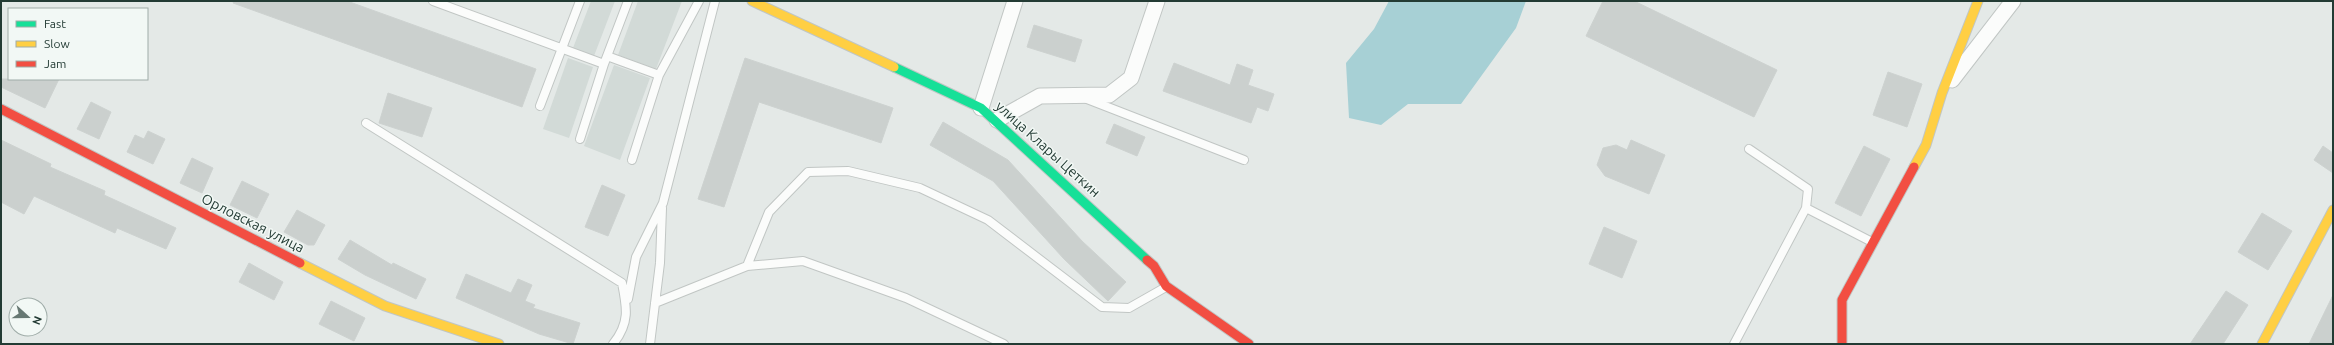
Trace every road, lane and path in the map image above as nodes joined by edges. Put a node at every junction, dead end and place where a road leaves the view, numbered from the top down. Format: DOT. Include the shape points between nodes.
graph roads {
  1 [pos="434,1"];
  2 [pos="580,1"];
  3 [pos="628,1"];
  4 [pos="699,1"];
  5 [pos="715,1"];
  6 [pos="752,1"];
  7 [pos="1015,1"];
  8 [pos="1157,1"];
  9 [pos="1978,1"];
  10 [pos="2013,1"];
  11 [pos="562,48"];
  12 [pos="606,60"];
  13 [pos="660,75"];
  14 [pos="1942,93"];
  15 [pos="1082,97"];
  16 [pos="540,106"];
  17 [pos="981,108"];
  18 [pos="1,109"];
  19 [pos="997,120"];
  20 [pos="366,123"];
  21 [pos="580,139"];
  22 [pos="1749,149"];
  23 [pos="632,160"];
  24 [pos="1244,160"];
  25 [pos="663,203"];
  26 [pos="1806,208"];
  27 [pos="2333,210"];
  28 [pos="1873,243"];
  29 [pos="746,266"];
  30 [pos="1166,286"];
  31 [pos="655,303"];
  32 [pos="628,310"];
  33 [pos="499,344"];
  34 [pos="613,344"];
  35 [pos="650,344"];
  36 [pos="1004,344"];
  37 [pos="1249,344"];
  38 [pos="1734,344"];
  39 [pos="1842,344"];
  40 [pos="2262,344"];
  1 -- 11 [label="lane"];
  2 -- 11 [label="lane"];
  3 -- 12 [label="lane"];
  4 -- 13 [label="lane"];
  5 -- 25 [label="lane"];
  6 -- 17 [label="street, улица Клары Цеткин"];
  7 -- 17 [label="street"];
  8 -- 15 [label="street" via="1131,78 1109,95"];
  9 -- 14 [label="street"];
  10 -- 14 [label="street"];
  11 -- 12 [label="lane"];
  11 -- 16 [label="lane"];
  12 -- 13 [label="lane"];
  12 -- 21 [label="lane"];
  13 -- 23 [label="lane"];
  14 -- 28 [label="street" via="1926,145"];
  15 -- 19 [label="street" via="1040,96"];
  15 -- 24 [label="lane"];
  17 -- 19 [label="street, улица Клары Цеткин"];
  18 -- 33 [label="street, Орловская улица" via="385,306"];
  19 -- 30 [label="street, улица Клары Цеткин" via="1154,266"];
  20 -- 32 [label="lane" via="622,283"];
  22 -- 26 [label="lane" via="1808,189"];
  25 -- 31 [label="lane"];
  25 -- 32 [label="lane" via="636,257 629,289"];
  26 -- 28 [label="lane"];
  26 -- 38 [label="lane"];
  27 -- 40 [label="street"];
  28 -- 39 [label="street" via="1842,300"];
  29 -- 30 [label="lane" via="769,212 808,172 848,171 920,188 988,220 1102,307 1129,308"];
  29 -- 31 [label="lane"];
  29 -- 36 [label="lane" via="803,261 906,298"];
  30 -- 37 [label="street, улица Клары Цеткин"];
  31 -- 35 [label="lane"];
  32 -- 34 [label="lane" via="619,336"];
}
